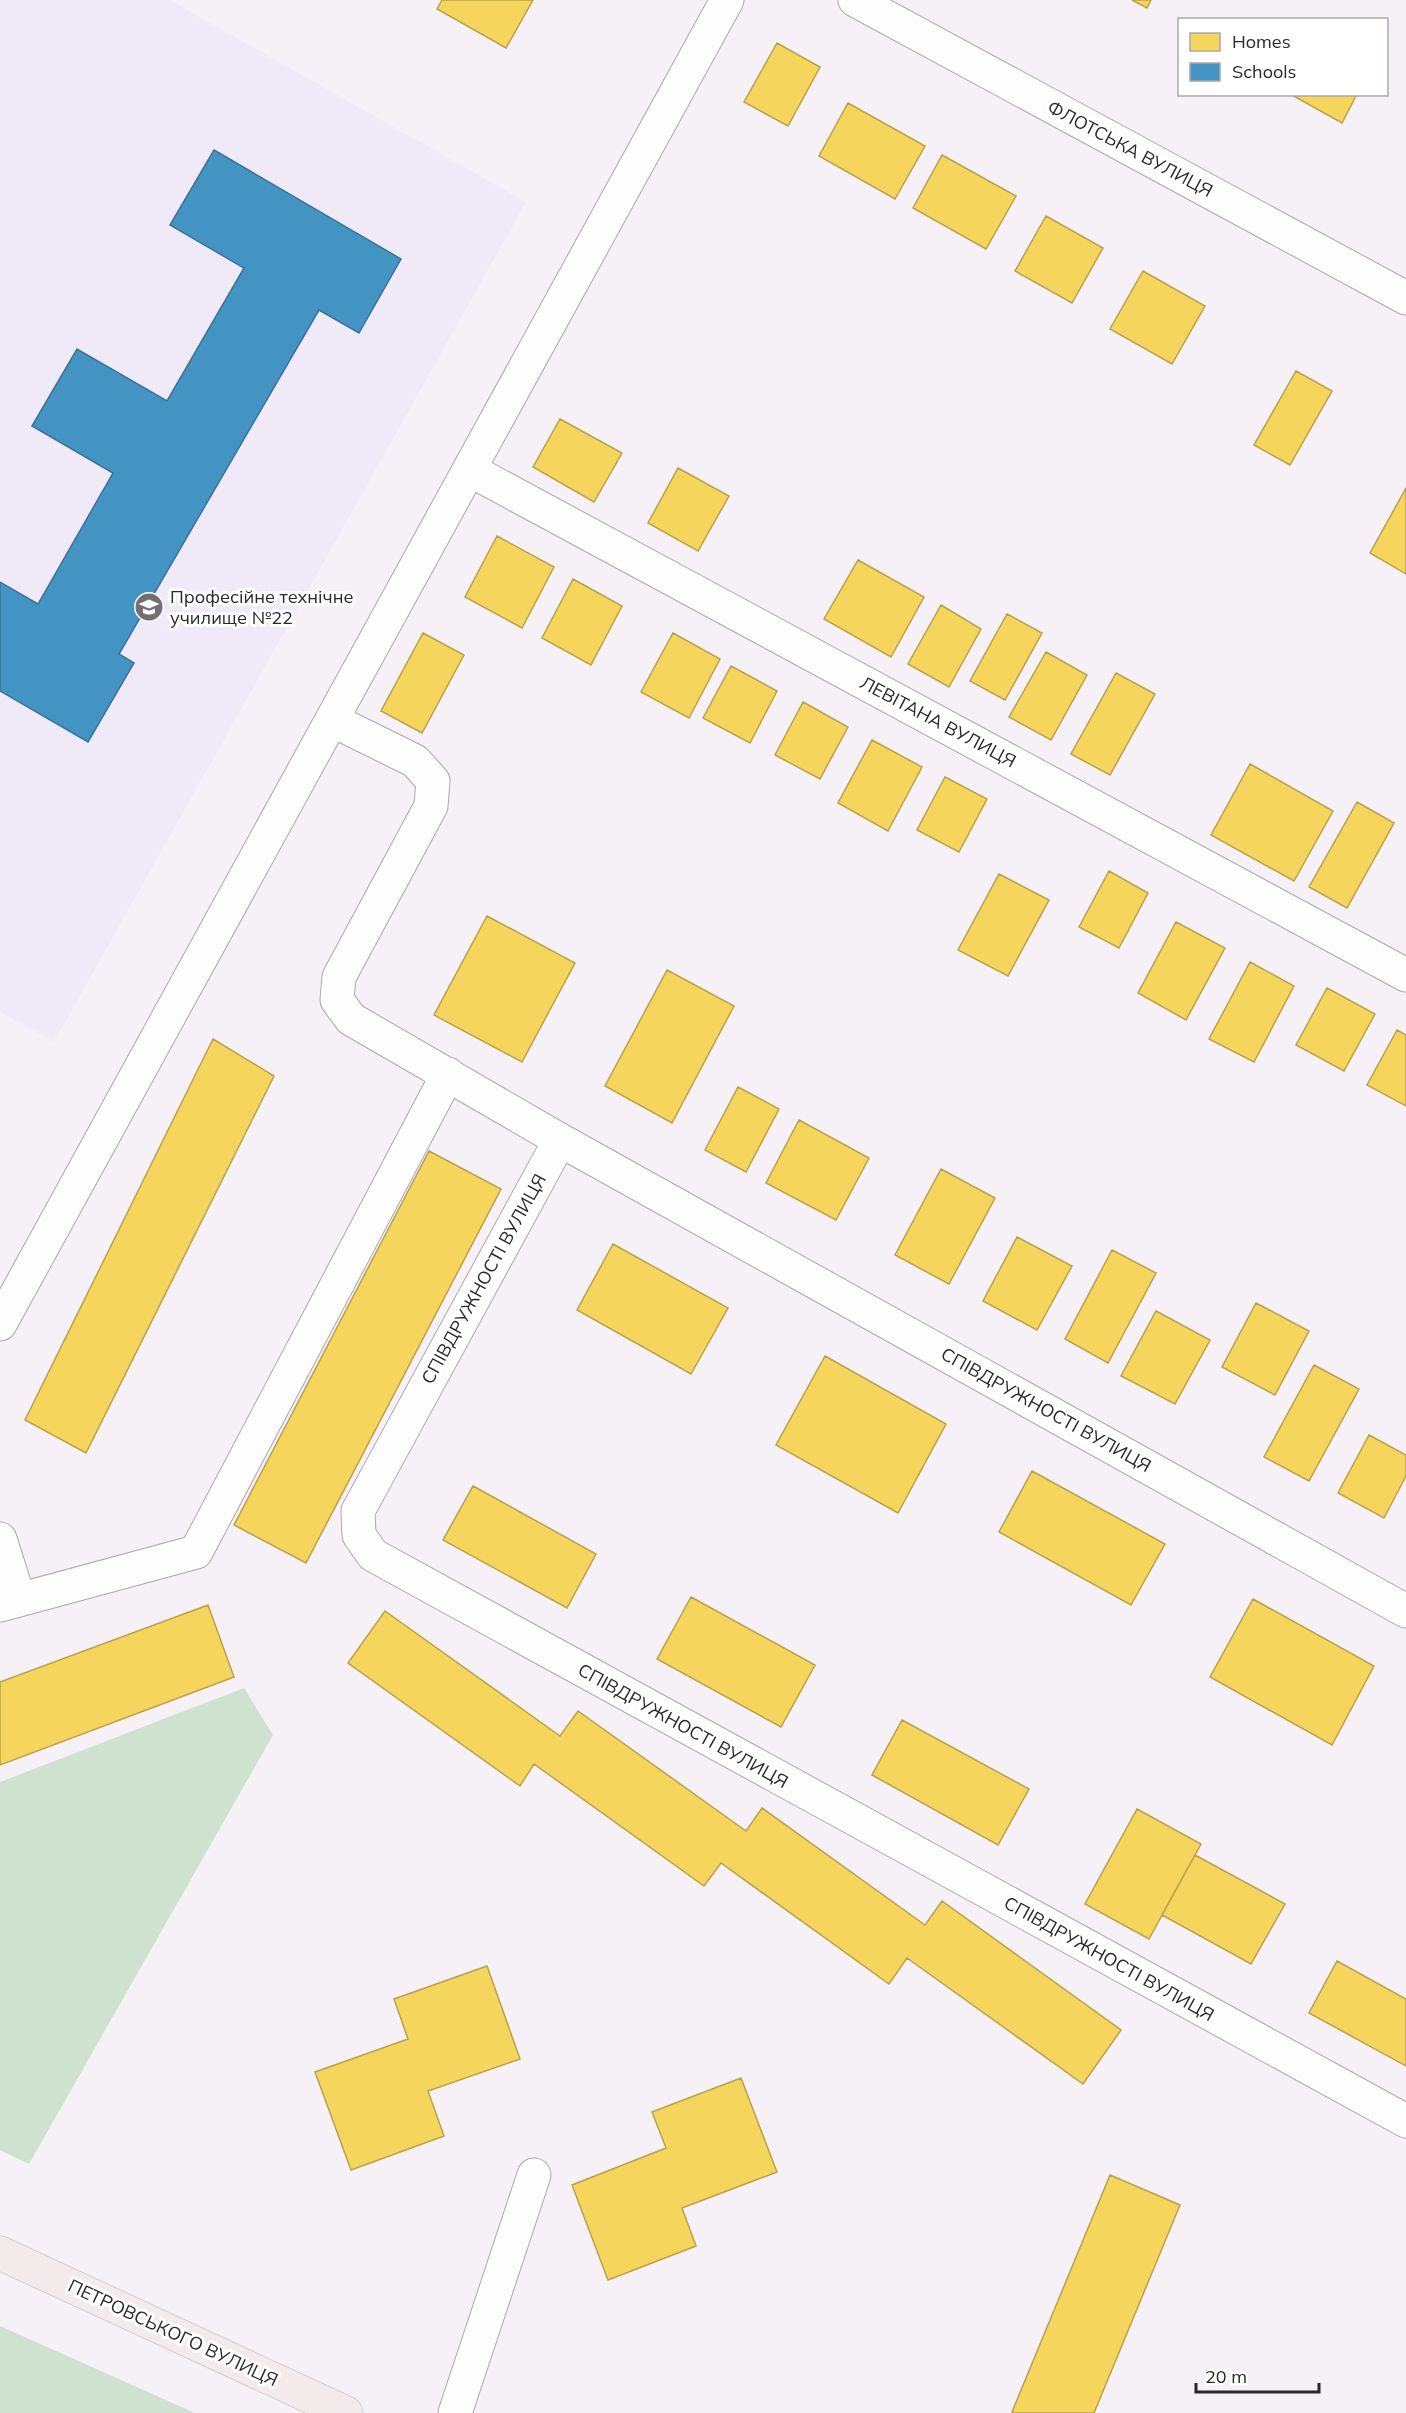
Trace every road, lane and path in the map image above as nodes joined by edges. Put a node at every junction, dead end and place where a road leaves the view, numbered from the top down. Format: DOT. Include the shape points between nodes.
graph roads {
  1 [pos="727,0"];
  2 [pos="855,0"];
  3 [pos="1406,298"];
  4 [pos="470,470"];
  5 [pos="332,720"];
  6 [pos="1406,975"];
  7 [pos="448,1074"];
  8 [pos="560,1140"];
  9 [pos="0,1324"];
  10 [pos="0,1539"];
  11 [pos="9,1602"];
  12 [pos="1406,1611"];
  13 [pos="1406,2121"];
  14 [pos="534,2175"];
  15 [pos="0,2253"];
  16 [pos="346,2413"];
  17 [pos="455,2413"];
  1 -- 4 [label="street"];
  2 -- 3 [label="street, ФЛОТСЬКА ВУЛИЦЯ"];
  4 -- 5 [label="street"];
  4 -- 6 [label="street, ЛЕВІТАНА ВУЛИЦЯ"];
  5 -- 7 [label="street, СПІВДРУЖНОСТІ ВУЛИЦЯ" via="415,761 433,781 431,806 339,977 337,1000 351,1019"];
  5 -- 9 [label="street"];
  7 -- 8 [label="street, СПІВДРУЖНОСТІ ВУЛИЦЯ"];
  7 -- 11 [label="street" via="196,1552"];
  8 -- 12 [label="street, СПІВДРУЖНОСТІ ВУЛИЦЯ"];
  8 -- 13 [label="street, СПІВДРУЖНОСТІ ВУЛИЦЯ" via="358,1511 359,1535 373,1555"];
  10 -- 11 [label="street"];
  14 -- 17 [label="street"];
  15 -- 16 [label="main road, ПЕТРОВСЬКОГО ВУЛИЦЯ"];
}
